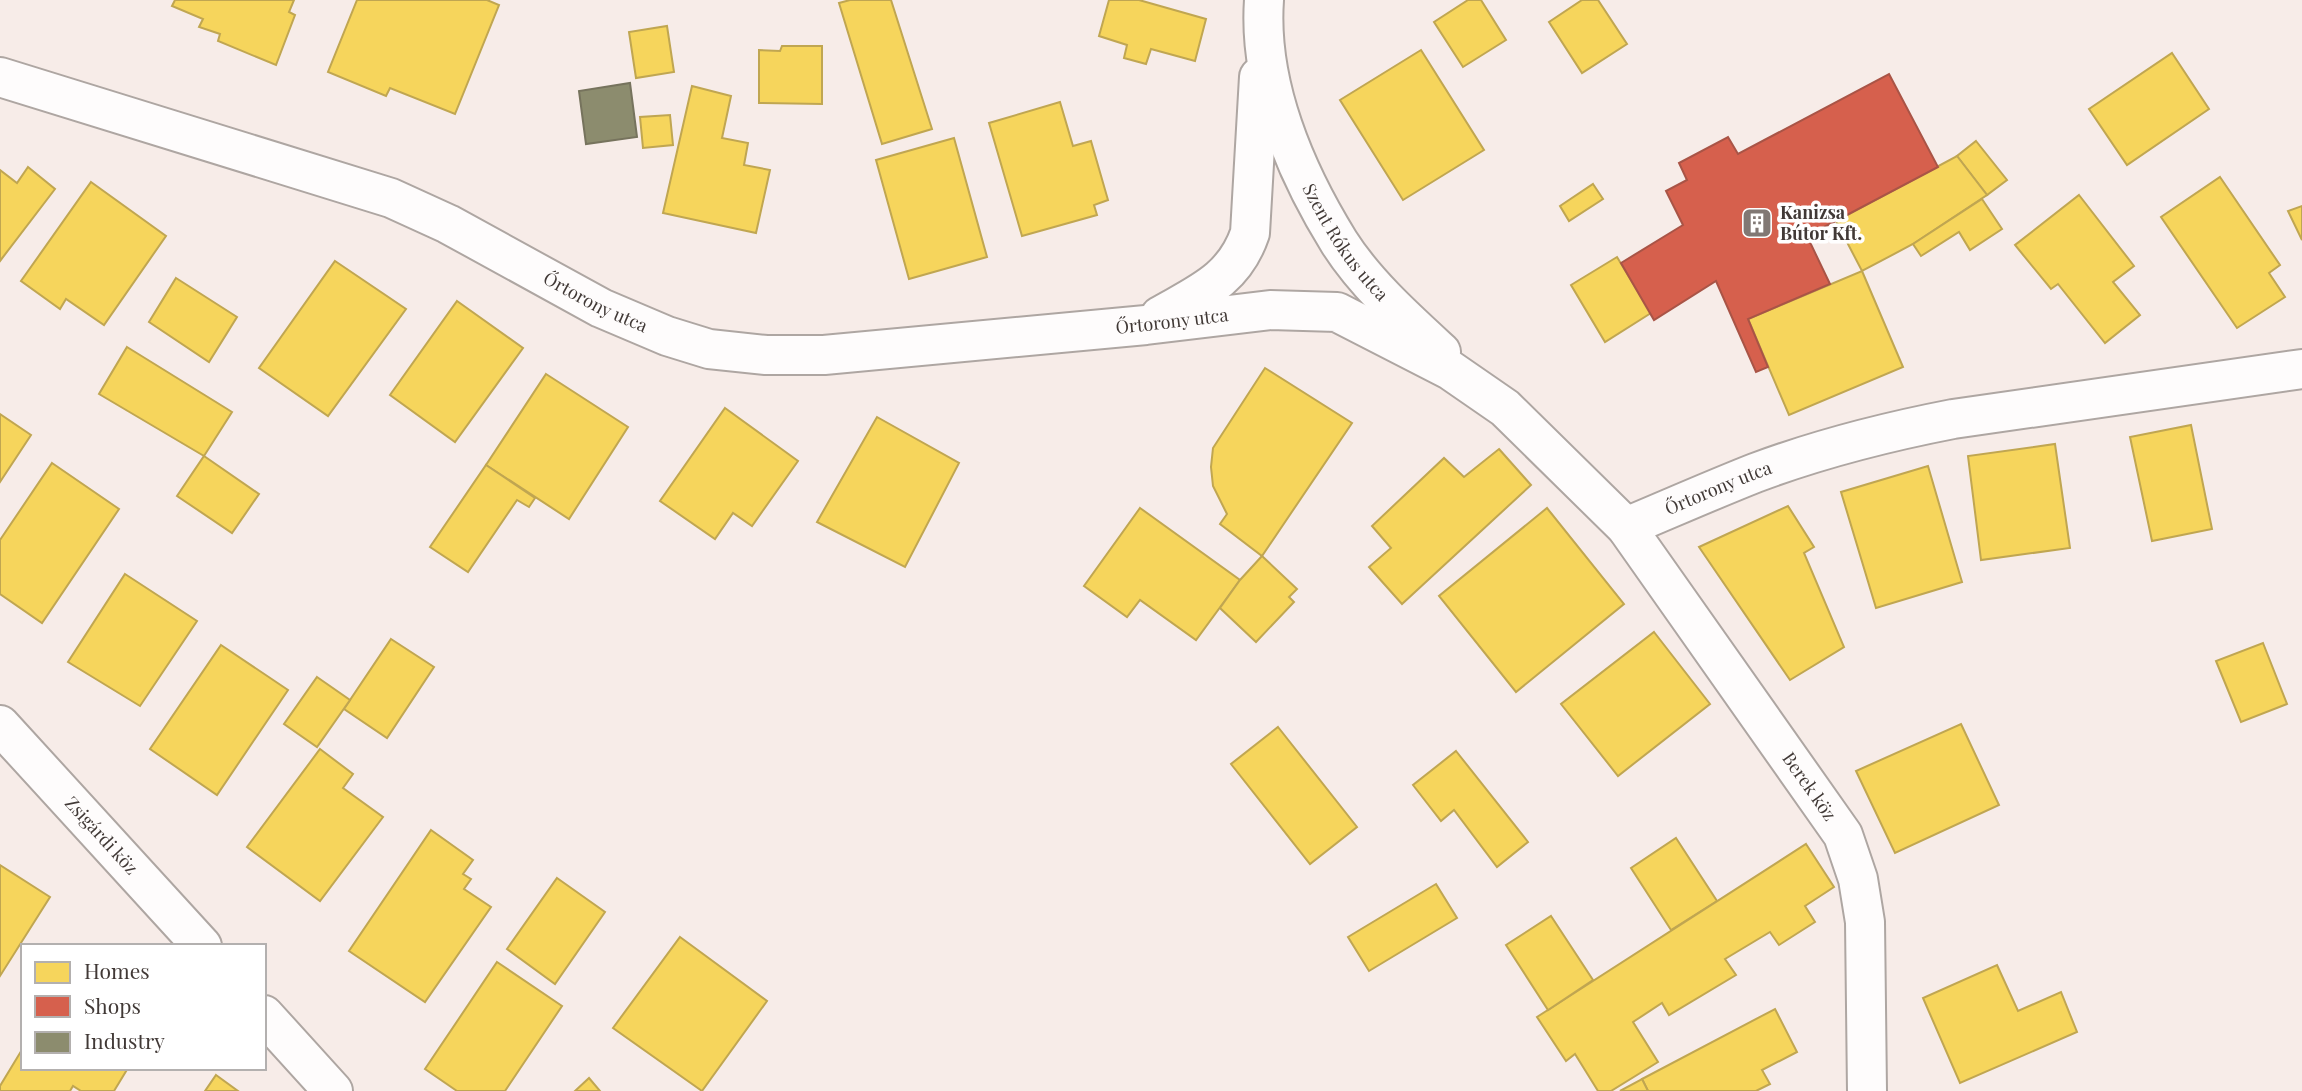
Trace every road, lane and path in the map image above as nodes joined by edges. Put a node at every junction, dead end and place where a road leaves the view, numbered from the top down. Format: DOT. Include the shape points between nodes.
graph roads {
  1 [pos="1263,14"];
  2 [pos="0,77"];
  3 [pos="1146,324"];
  4 [pos="2302,369"];
  5 [pos="1505,408"];
  6 [pos="1626,527"];
  7 [pos="0,725"];
  8 [pos="200,944"];
  9 [pos="266,1017"];
  10 [pos="332,1091"];
  11 [pos="1867,1091"];
  1 -- 3 [label="street, Szent Rókus utca" via="1250,233 1243,253 1214,285"];
  1 -- 5 [label="street, Szent Rókus utca" via="1269,78 1281,121 1340,243 1390,304"];
  2 -- 3 [label="street, Őrtorony utca" via="391,198 601,308 709,349 824,355"];
  3 -- 5 [label="street, Őrtorony utca" via="1270,310 1337,312 1450,370"];
  4 -- 6 [label="street, Őrtorony utca" via="1903,428 1756,473"];
  5 -- 6 [label="street, Őrtorony utca"];
  6 -- 11 [label="street, Berek köz" via="1843,835 1858,878 1865,922"];
  7 -- 8 [label="street, Zsigárdi köz"];
  9 -- 10 [label="street"];
}
